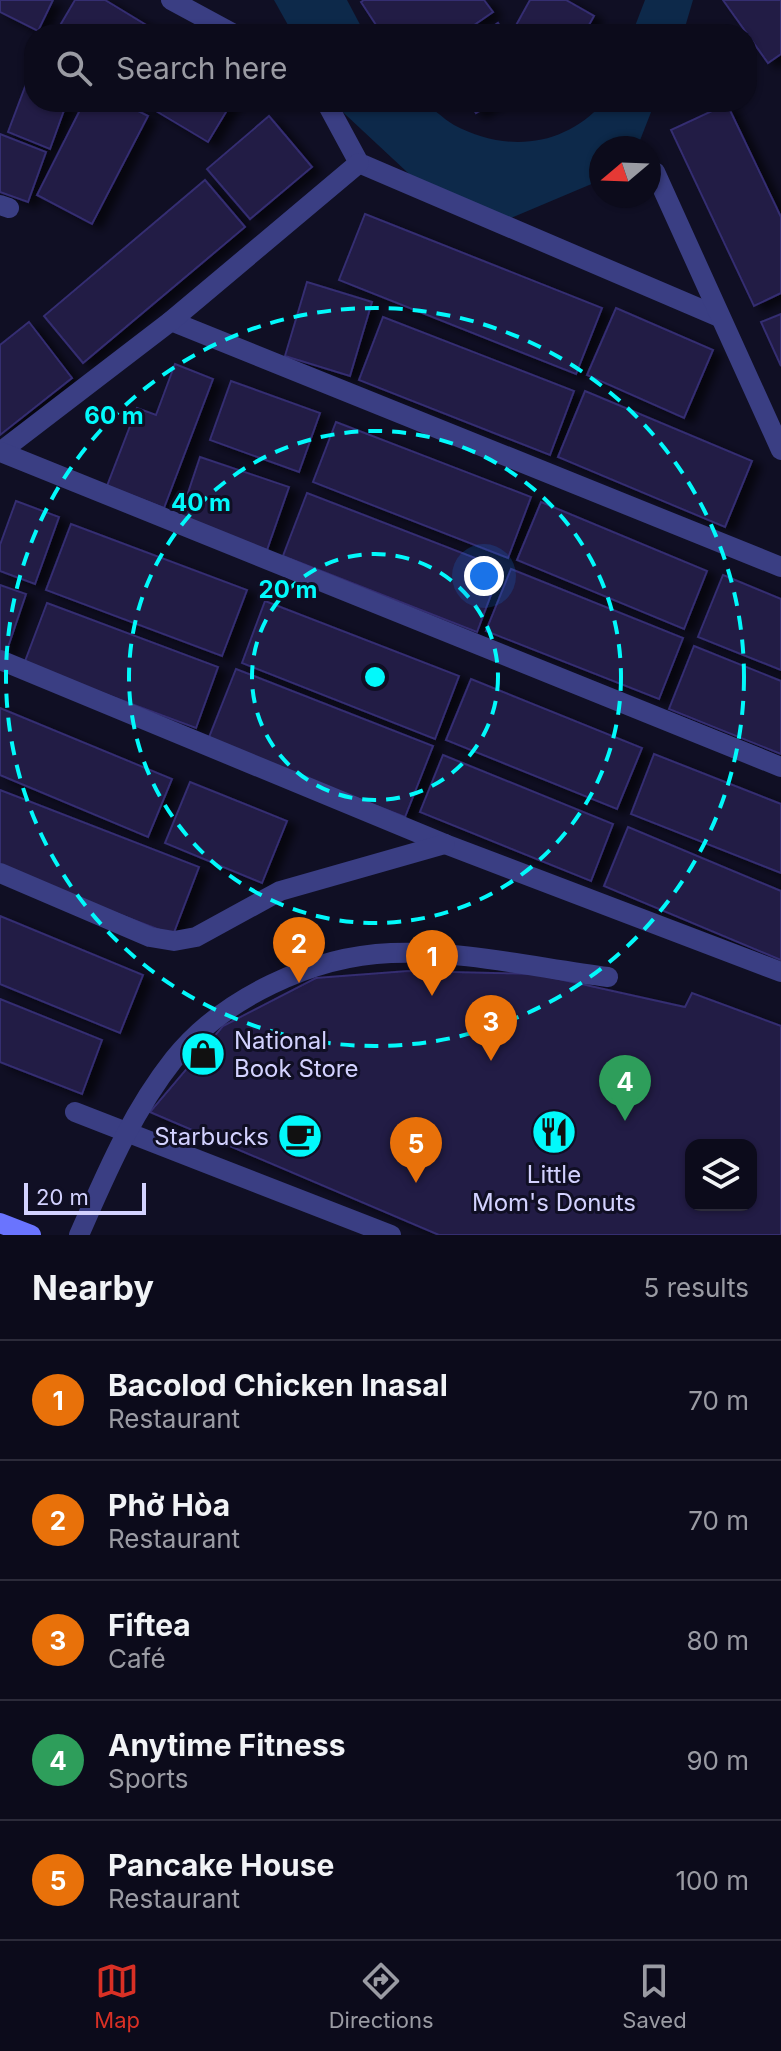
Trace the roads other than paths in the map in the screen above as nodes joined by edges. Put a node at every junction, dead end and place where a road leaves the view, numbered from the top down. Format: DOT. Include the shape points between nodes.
graph roads {
  1 [pos="171,0"];
  2 [pos="215,24"];
  3 [pos="331,112"];
  4 [pos="359,163"];
  5 [pos="661,186"];
  6 [pos="717,316"];
  7 [pos="171,321"];
  8 [pos="781,450"];
  9 [pos="0,452"];
  10 [pos="781,567"];
  11 [pos="0,660"];
  12 [pos="781,767"];
  13 [pos="445,844"];
  14 [pos="0,873"];
  15 [pos="781,972"];
  16 [pos="608,977"];
  17 [pos="75,1112"];
  18 [pos="125,1132"];
  19 [pos="0,1223"];
  20 [pos="31,1235"];
  21 [pos="79,1235"];
  22 [pos="391,1235"];
  1 -- 2 [label="street"];
  3 -- 4 [label="street"];
  4 -- 6 [label="street"];
  4 -- 7 [label="street"];
  5 -- 6 [label="street"];
  6 -- 8 [label="street"];
  7 -- 9 [label="street"];
  7 -- 10 [label="street"];
  9 -- 12 [label="street"];
  11 -- 13 [label="street"];
  13 -- 14 [label="street" via="280,891 196,937 174,941 150,937"];
  13 -- 15 [label="street"];
  16 -- 18 [label="street" via="390,953 315,965 259,990 226,1012 175,1058"];
  17 -- 18 [label="street"];
  18 -- 21 [label="street"];
  18 -- 22 [label="street"];
  19 -- 20 [label="main road"];
}
